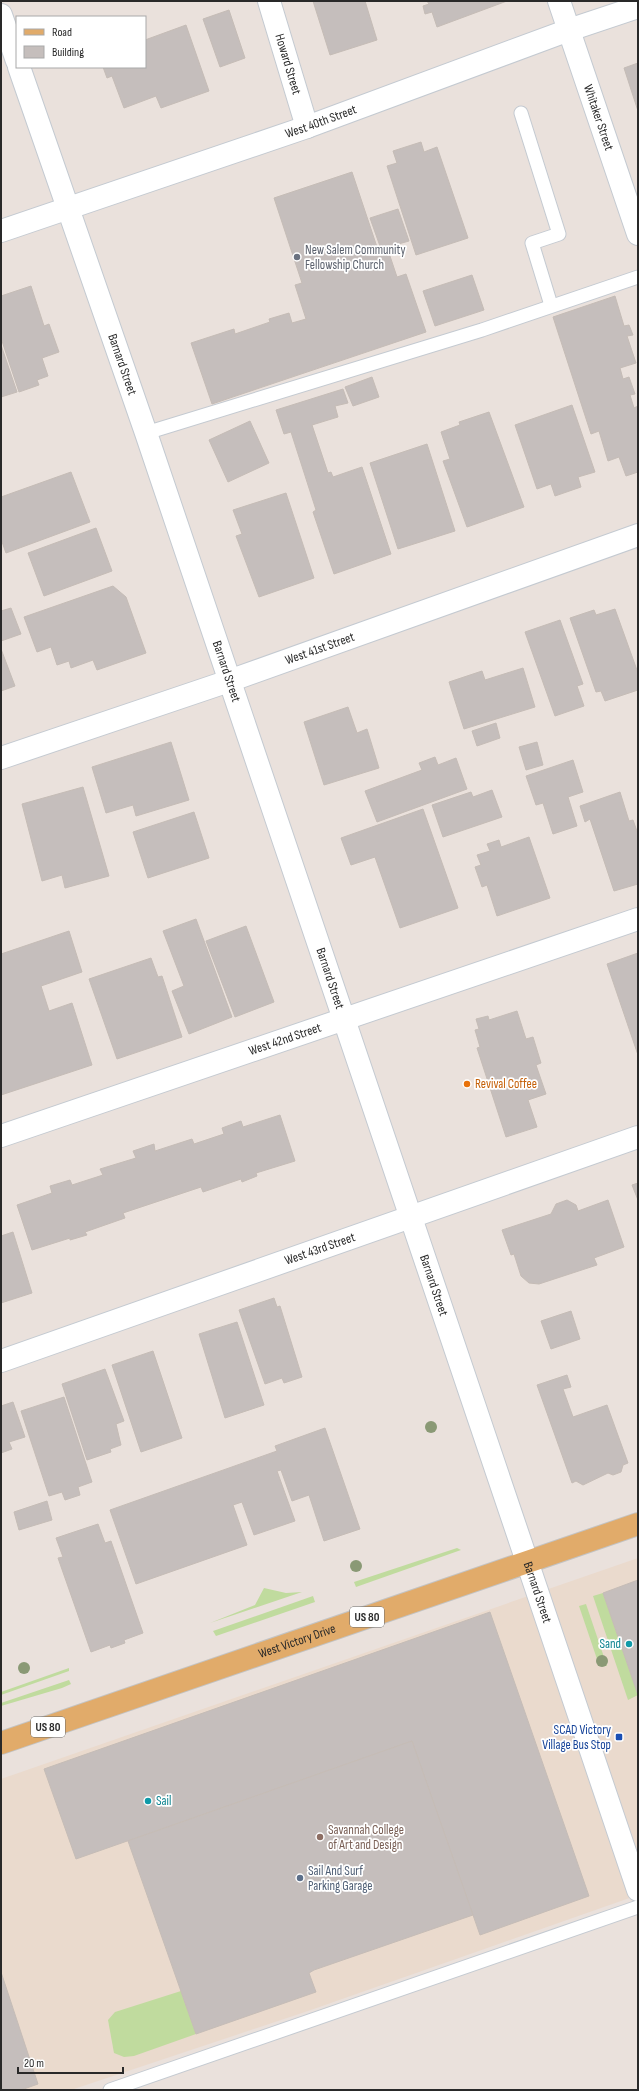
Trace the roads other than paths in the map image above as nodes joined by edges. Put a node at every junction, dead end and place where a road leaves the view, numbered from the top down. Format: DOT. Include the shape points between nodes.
graph roads {
  1 [pos="269,1"];
  2 [pos="560,1"];
  3 [pos="638,7"];
  4 [pos="1,16"];
  5 [pos="569,30"];
  6 [pos="16,58"];
  7 [pos="19,68"];
  8 [pos="521,113"];
  9 [pos="307,127"];
  10 [pos="69,208"];
  11 [pos="1,231"];
  12 [pos="638,234"];
  13 [pos="638,277"];
  14 [pos="551,305"];
  15 [pos="146,433"];
  16 [pos="638,535"];
  17 [pos="229,681"];
  18 [pos="1,758"];
  19 [pos="638,919"];
  20 [pos="344,1020"];
  21 [pos="1,1136"];
  22 [pos="638,1137"];
  23 [pos="410,1216"];
  24 [pos="1,1361"];
  25 [pos="638,1524"];
  26 [pos="527,1561"];
  27 [pos="1,1743"];
  28 [pos="638,1890"];
  29 [pos="638,1907"];
  30 [pos="110,2090"];
  1 -- 9 [label="street, Howard Street"];
  2 -- 5 [label="street, Whitaker Street"];
  3 -- 5 [label="street, West 40th Street"];
  4 -- 6 [label="street"];
  5 -- 9 [label="street, West 40th Street"];
  5 -- 12 [label="street, Whitaker Street"];
  7 -- 10 [label="street, Barnard Street"];
  8 -- 14 [label="lane" via="559,234 532,243"];
  9 -- 10 [label="street, West 40th Street"];
  10 -- 11 [label="street, West 40th Street"];
  10 -- 15 [label="street, Barnard Street"];
  13 -- 14 [label="lane"];
  14 -- 15 [label="lane" via="482,330"];
  15 -- 17 [label="street, Barnard Street"];
  16 -- 17 [label="street, West 41st Street"];
  17 -- 18 [label="street, West 41st Street"];
  17 -- 20 [label="street, Barnard Street"];
  19 -- 20 [label="street, West 42nd Street"];
  20 -- 21 [label="street, West 42nd Street"];
  20 -- 23 [label="street, Barnard Street"];
  22 -- 23 [label="street, West 43rd Street"];
  23 -- 24 [label="street, West 43rd Street"];
  23 -- 26 [label="street, Barnard Street"];
  25 -- 26 [label="main road, West Victory Drive / US 80"];
  26 -- 27 [label="main road, West Victory Drive / US 80"];
  26 -- 28 [label="street, Barnard Street"];
  29 -- 30 [label="lane"];
}
